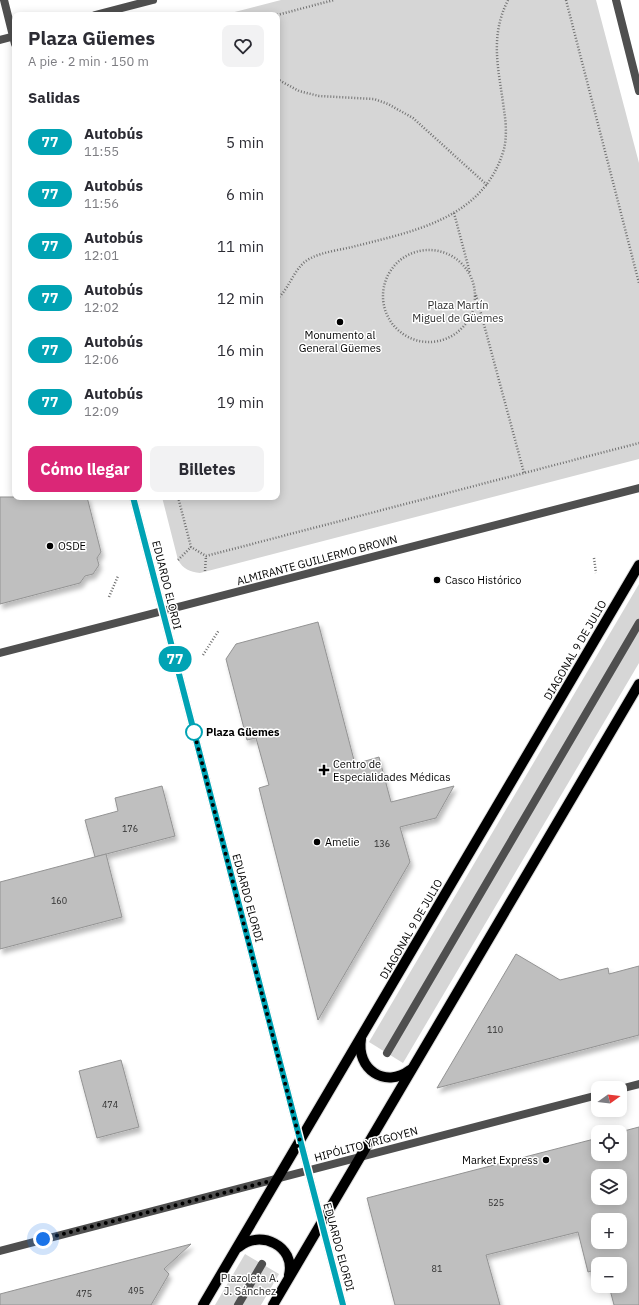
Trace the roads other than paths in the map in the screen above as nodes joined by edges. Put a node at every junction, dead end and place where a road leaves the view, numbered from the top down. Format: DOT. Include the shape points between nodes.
graph roads {
  1 [pos="4,0"];
  2 [pos="153,0"];
  3 [pos="616,0"];
  4 [pos="107,12"];
  5 [pos="12,31"];
  6 [pos="12,39"];
  7 [pos="0,40"];
  8 [pos="639,91"];
  9 [pos="639,488"];
  10 [pos="134,500"];
  11 [pos="639,565"];
  12 [pos="639,570"];
  13 [pos="629,583"];
  14 [pos="163,611"];
  15 [pos="639,623"];
  16 [pos="0,653"];
  17 [pos="639,684"];
  18 [pos="361,1037"];
  19 [pos="387,1053"];
  20 [pos="412,1068"];
  21 [pos="639,1084"];
  22 [pos="627,1087"];
  23 [pos="591,1097"];
  24 [pos="300,1141"];
  25 [pos="360,1157"];
  26 [pos="308,1171"];
  27 [pos="278,1179"];
  28 [pos="322,1223"];
  29 [pos="236,1249"];
  30 [pos="0,1250"];
  31 [pos="262,1264"];
  32 [pos="288,1279"];
  33 [pos="203,1305"];
  34 [pos="238,1305"];
  35 [pos="273,1305"];
  36 [pos="343,1305"];
  1 -- 5 [label="street"];
  2 -- 4 [label="street"];
  3 -- 8 [label="street"];
  6 -- 7 [label="street"];
  9 -- 14 [label="street, ALMIRANTE GUILLERMO BROWN"];
  10 -- 14 [label="street, EDUARDO ELORDI"];
  11 -- 13 [label="main road, DIAGONAL 9 DE JULIO"];
  12 -- 13 [label="main road"];
  13 -- 18 [label="main road, DIAGONAL 9 DE JULIO"];
  14 -- 16 [label="street, ALMIRANTE GUILLERMO BROWN"];
  14 -- 24 [label="street, EDUARDO ELORDI"];
  15 -- 19 [label="street"];
  17 -- 20 [label="main road"];
  18 -- 20 [label="main road" via="361,1056 370,1070 395,1078"];
  18 -- 24 [label="main road, DIAGONAL 9 DE JULIO"];
  20 -- 25 [label="main road"];
  21 -- 22 [label="street"];
  23 -- 25 [label="street, HIPÓLITO YRIGOYEN"];
  24 -- 26 [label="street, EDUARDO ELORDI"];
  24 -- 27 [label="main road, DIAGONAL 9 DE JULIO"];
  25 -- 26 [label="street, HIPÓLITO YRIGOYEN"];
  25 -- 28 [label="main road"];
  26 -- 27 [label="street, HIPÓLITO YRIGOYEN"];
  26 -- 28 [label="street, EDUARDO ELORDI"];
  27 -- 29 [label="main road, DIAGONAL 9 DE JULIO"];
  27 -- 30 [label="street, HIPÓLITO YRIGOYEN"];
  28 -- 32 [label="main road"];
  28 -- 36 [label="street, EDUARDO ELORDI"];
  29 -- 32 [label="main road" via="254,1239 270,1240 277,1244 289,1259"];
  29 -- 33 [label="main road, DIAGONAL 9 DE JULIO"];
  31 -- 34 [label="street"];
  32 -- 35 [label="main road"];
}
